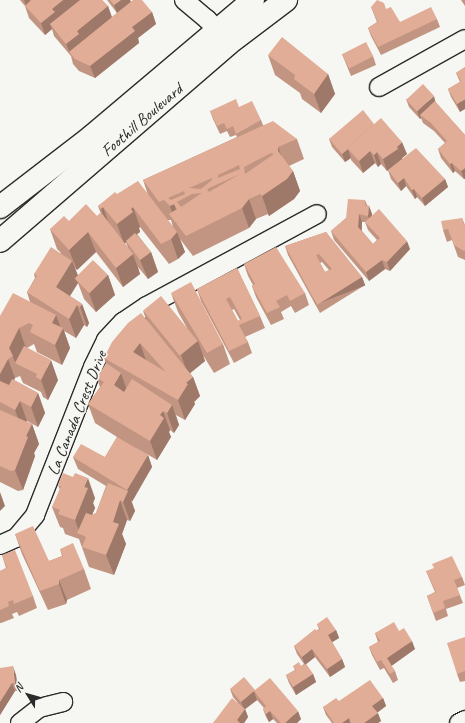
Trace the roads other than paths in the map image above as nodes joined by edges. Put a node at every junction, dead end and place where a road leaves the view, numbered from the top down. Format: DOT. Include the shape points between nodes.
graph roads {
  1 [pos="184,0"];
  2 [pos="252,0"];
  3 [pos="286,0"];
  4 [pos="223,37"];
  5 [pos="465,39"];
  6 [pos="379,87"];
  7 [pos="97,145"];
  8 [pos="0,207"];
  9 [pos="317,214"];
  10 [pos="0,241"];
  11 [pos="0,545"];
  12 [pos="63,702"];
  13 [pos="465,720"];
  14 [pos="20,723"];
  15 [pos="459,723"];
  1 -- 4 [label="street"];
  2 -- 4 [label="main road, Foothill Boulevard"];
  3 -- 4 [label="main road, Foothill Boulevard"];
  4 -- 7 [label="main road, Foothill Boulevard"];
  5 -- 6 [label="street"];
  7 -- 8 [label="main road, Foothill Boulevard"];
  7 -- 10 [label="main road, Foothill Boulevard"];
  9 -- 11 [label="street, La Canada Crest Drive" via="147,306 123,322 106,340 93,367 35,515 16,538"];
  12 -- 14 [label="street" via="39,708"];
  13 -- 15 [label="street"];
}
